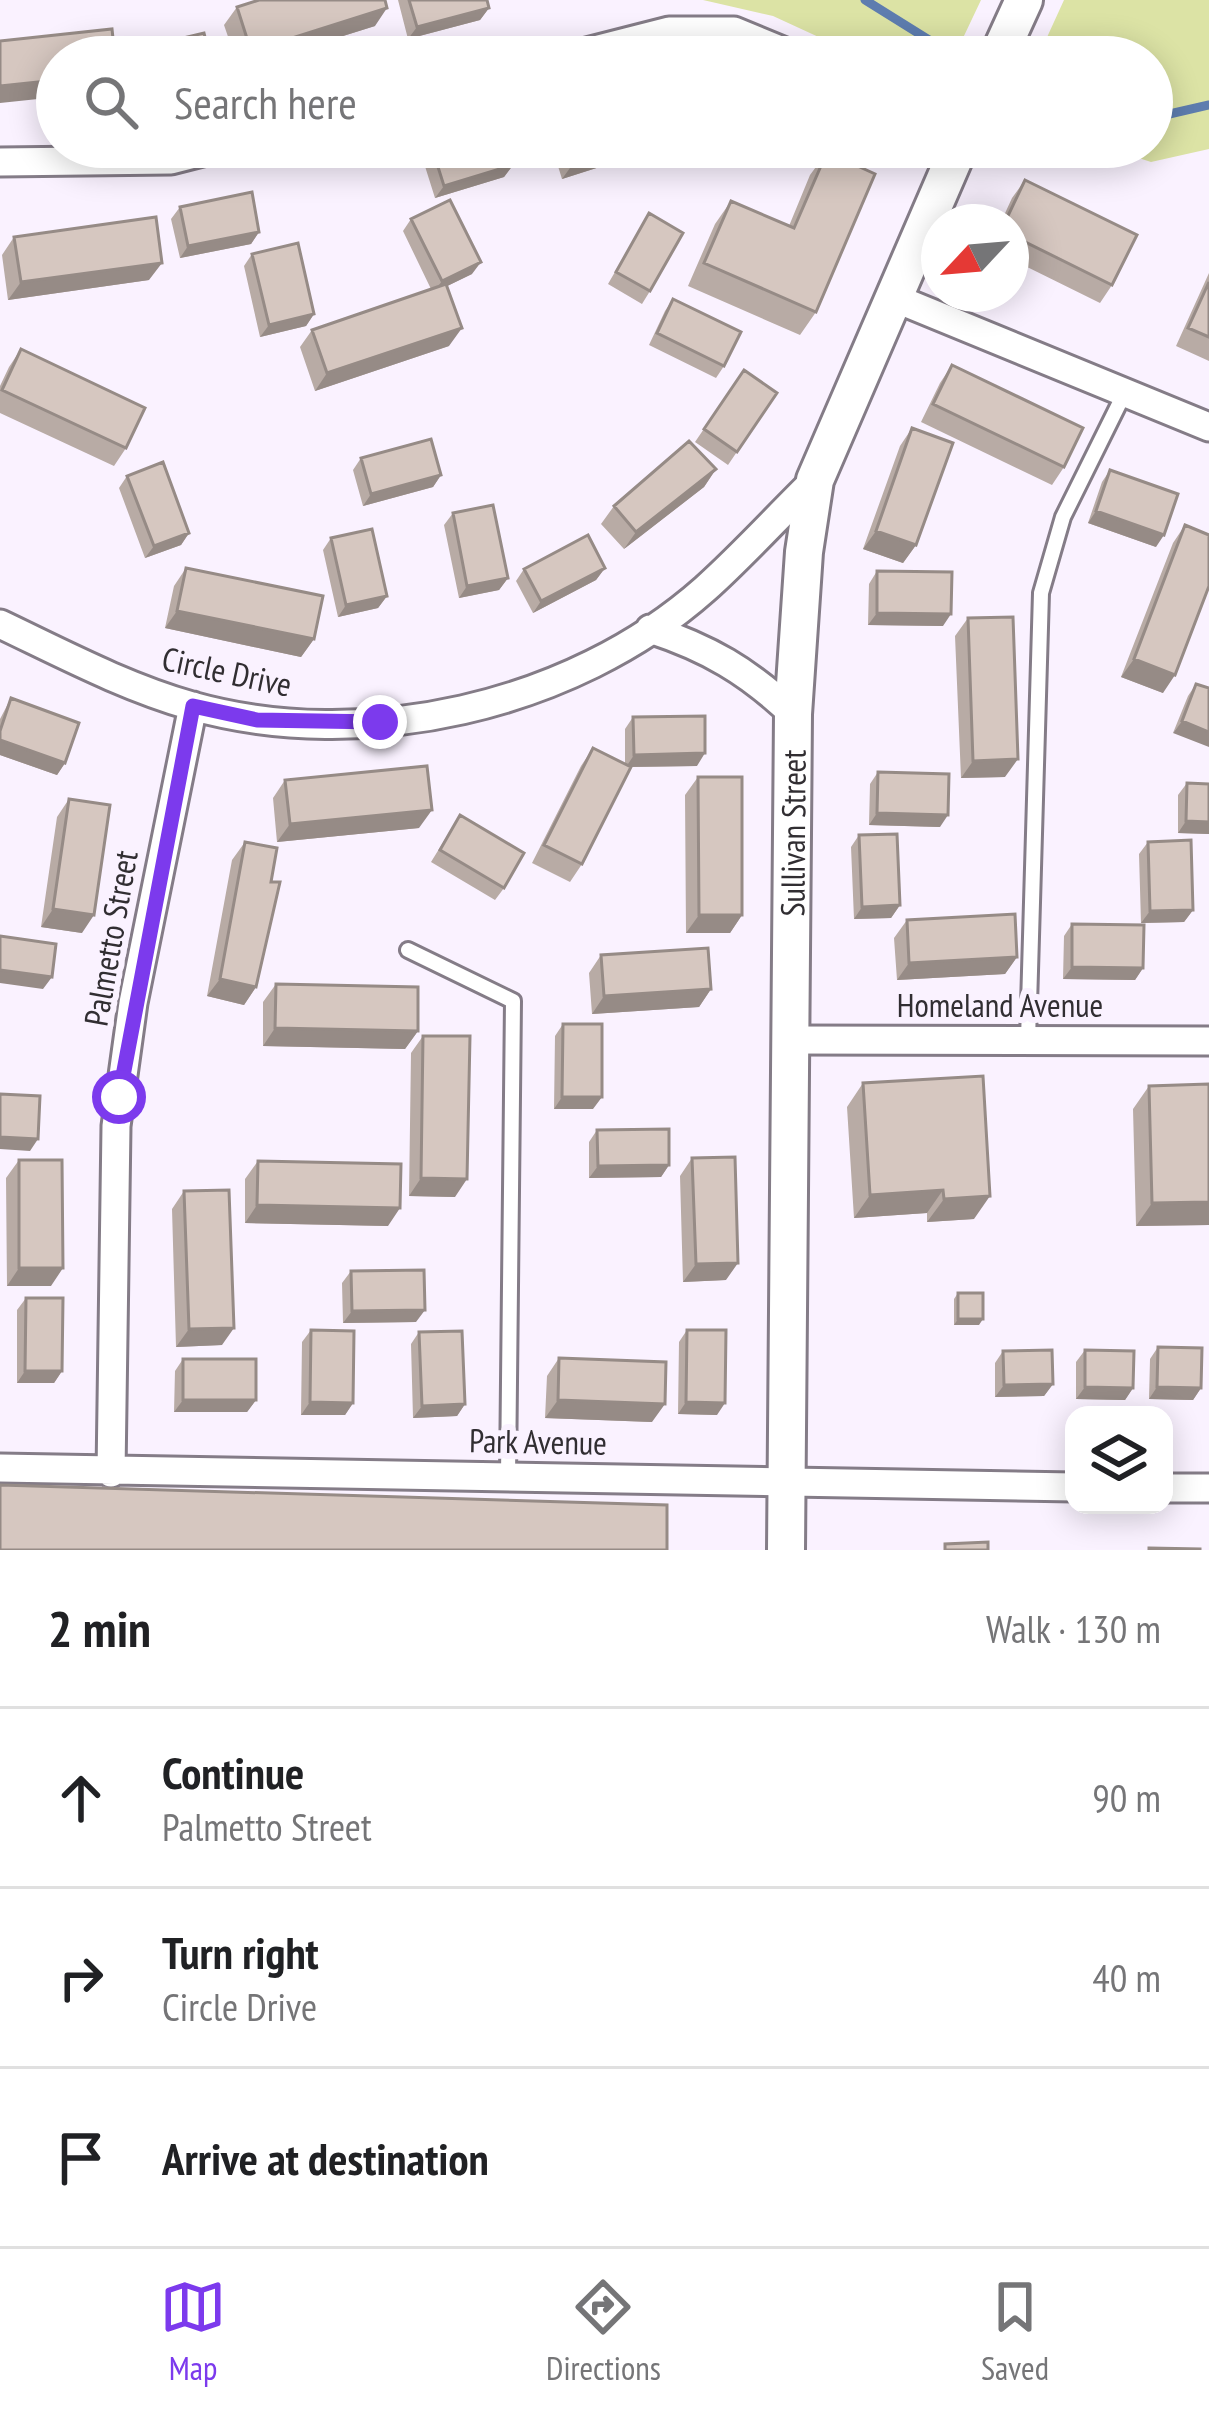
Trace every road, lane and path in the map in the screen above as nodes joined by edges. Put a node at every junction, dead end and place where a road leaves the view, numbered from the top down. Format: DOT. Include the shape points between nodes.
graph roads {
  1 [pos="1024,0"];
  2 [pos="649,36"];
  3 [pos="746,36"];
  4 [pos="1008,36"];
  5 [pos="0,162"];
  6 [pos="36,162"];
  7 [pos="950,168"];
  8 [pos="897,298"];
  9 [pos="1125,392"];
  10 [pos="1209,427"];
  11 [pos="815,480"];
  12 [pos="0,624"];
  13 [pos="650,629"];
  14 [pos="193,706"];
  15 [pos="793,714"];
  16 [pos="408,950"];
  17 [pos="792,1040"];
  18 [pos="1028,1040"];
  19 [pos="1209,1041"];
  20 [pos="0,1468"];
  21 [pos="111,1473"];
  22 [pos="508,1476"];
  23 [pos="787,1484"];
  24 [pos="1065,1486"];
  25 [pos="1173,1488"];
  26 [pos="1209,1488"];
  27 [pos="786,1550"];
  1 -- 4 [label="street"];
  2 -- 3 [label="street"];
  5 -- 6 [label="street"];
  7 -- 8 [label="street, Sullivan Street"];
  8 -- 9 [label="street"];
  8 -- 11 [label="street, Sullivan Street"];
  9 -- 10 [label="street"];
  9 -- 18 [label="lane" via="1063,517 1041,592"];
  11 -- 13 [label="street, Circle Drive" via="703,592"];
  11 -- 15 [label="street, Sullivan Street"];
  12 -- 14 [label="street, Circle Drive"];
  13 -- 14 [label="street, Circle Drive" via="550,683 431,716 318,724"];
  13 -- 15 [label="street" via="704,646 751,674"];
  14 -- 21 [label="street, Palmetto Street" via="117,1111"];
  15 -- 17 [label="street, Sullivan Street"];
  16 -- 22 [label="lane" via="513,1001"];
  17 -- 18 [label="street, Homeland Avenue"];
  17 -- 23 [label="street, Sullivan Street"];
  18 -- 19 [label="street, Homeland Avenue"];
  20 -- 21 [label="street, Park Avenue"];
  21 -- 22 [label="street, Park Avenue"];
  22 -- 23 [label="street, Park Avenue"];
  23 -- 24 [label="street, Park Avenue"];
  23 -- 27 [label="street, Sullivan Street"];
  25 -- 26 [label="street"];
}
